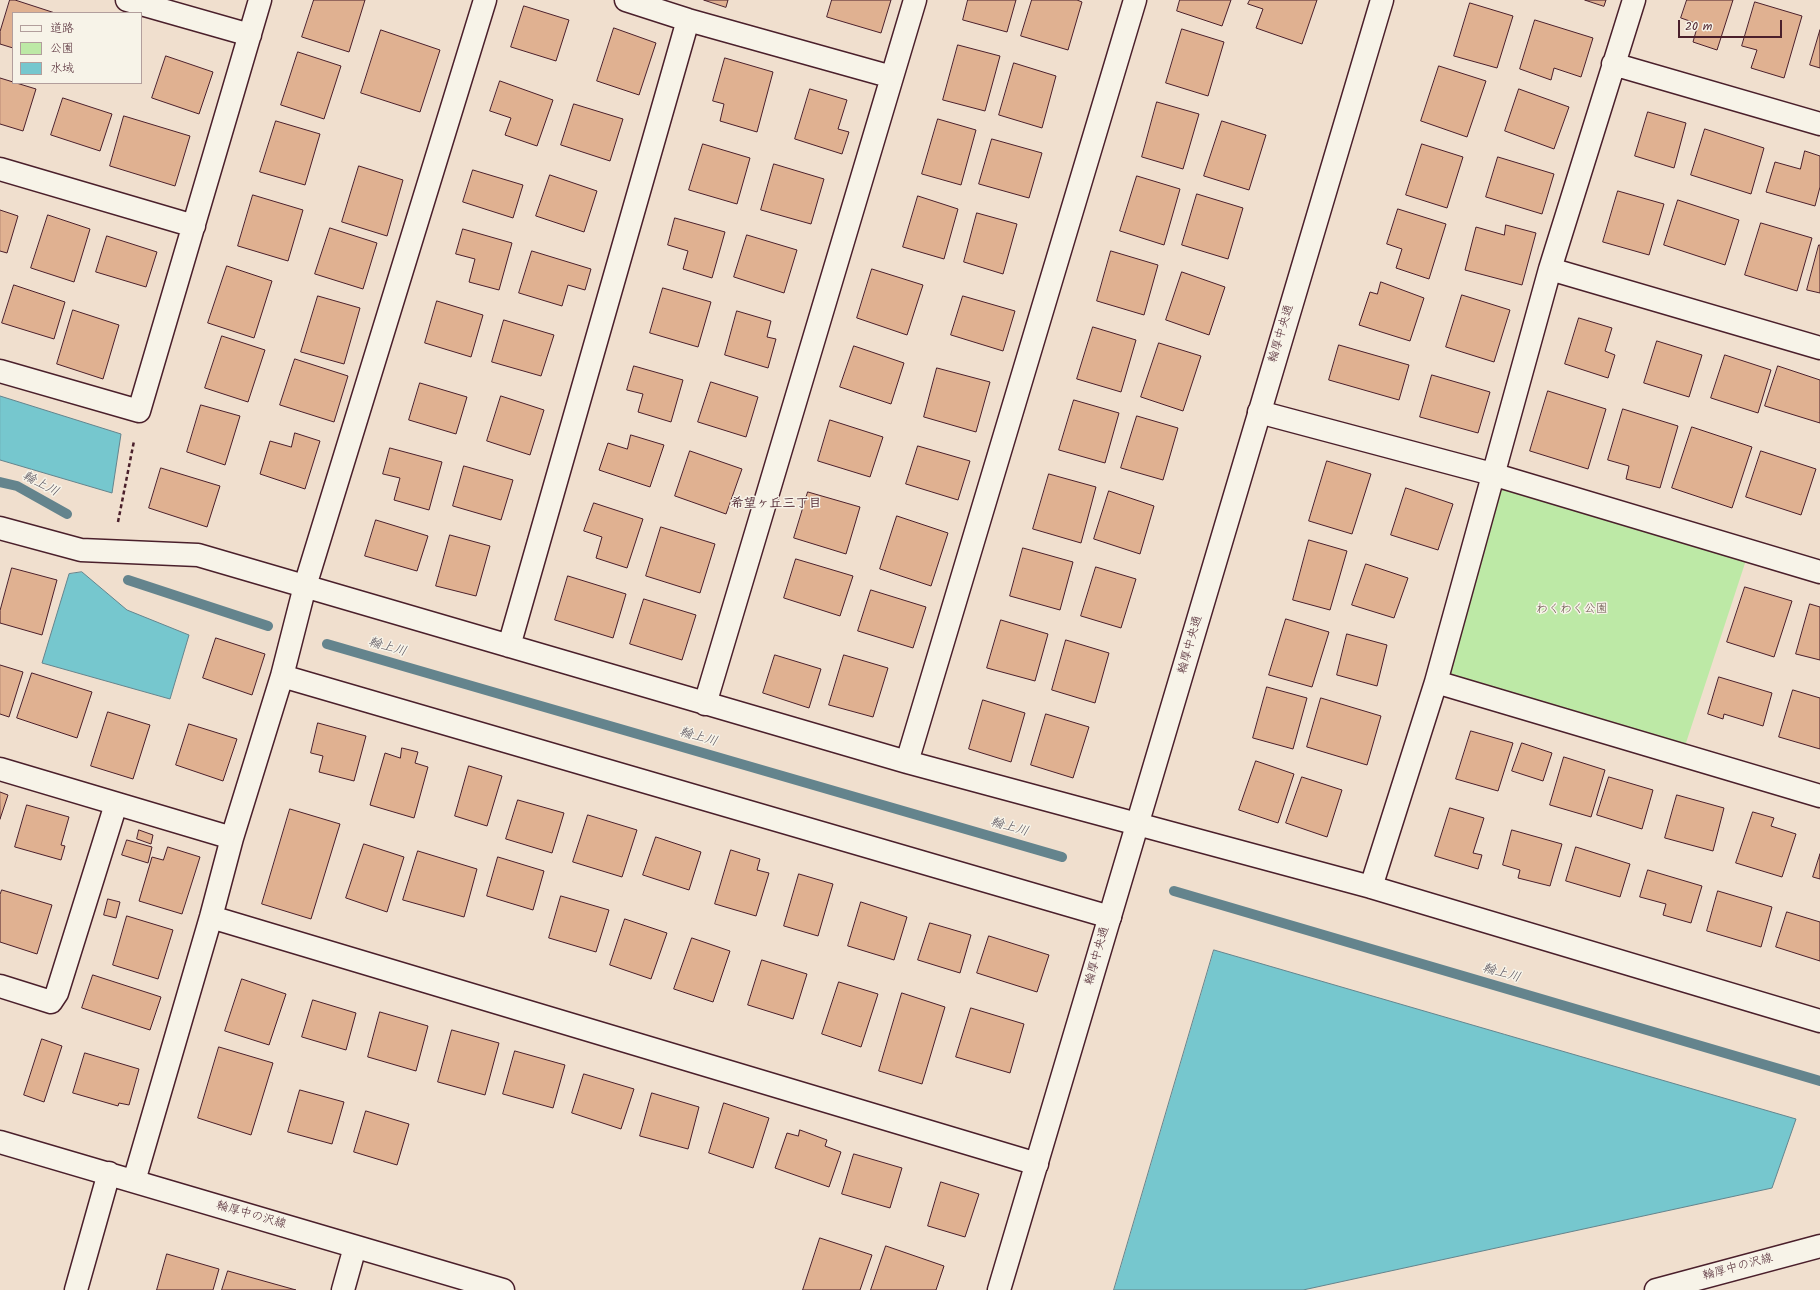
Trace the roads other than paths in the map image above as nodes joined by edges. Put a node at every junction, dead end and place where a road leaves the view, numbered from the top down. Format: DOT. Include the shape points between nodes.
graph roads {
  1 [pos="127,0"];
  2 [pos="260,0"];
  3 [pos="485,0"];
  4 [pos="626,0"];
  5 [pos="915,0"];
  6 [pos="1135,0"];
  7 [pos="1382,0"];
  8 [pos="1634,0"];
  9 [pos="688,20"];
  10 [pos="250,35"];
  11 [pos="1613,64"];
  12 [pos="892,77"];
  13 [pos="1820,124"];
  14 [pos="0,169"];
  15 [pos="194,226"];
  16 [pos="1550,269"];
  17 [pos="1820,348"];
  18 [pos="0,371"];
  19 [pos="1258,412"];
  20 [pos="1492,474"];
  21 [pos="0,528"];
  22 [pos="1820,572"];
  23 [pos="305,586"];
  24 [pos="509,646"];
  25 [pos="282,676"];
  26 [pos="1436,682"];
  27 [pos="705,704"];
  28 [pos="907,762"];
  29 [pos="0,769"];
  30 [pos="1820,796"];
  31 [pos="116,804"];
  32 [pos="1139,824"];
  33 [pos="232,838"];
  34 [pos="1371,887"];
  35 [pos="211,916"];
  36 [pos="1110,917"];
  37 [pos="0,986"];
  38 [pos="1820,1021"];
  39 [pos="0,1142"];
  40 [pos="1037,1164"];
  41 [pos="109,1173"];
  42 [pos="134,1181"];
  43 [pos="1820,1246"];
  44 [pos="355,1247"];
  45 [pos="76,1290"];
  46 [pos="343,1290"];
  47 [pos="503,1290"];
  48 [pos="999,1290"];
  49 [pos="1656,1290"];
  1 -- 10 [label="street"];
  2 -- 10 [label="street"];
  3 -- 23 [label="street"];
  4 -- 9 [label="street"];
  5 -- 12 [label="street"];
  6 -- 28 [label="street"];
  7 -- 19 [label="street, 輪厚中央通"];
  8 -- 11 [label="street"];
  9 -- 12 [label="street"];
  9 -- 24 [label="street"];
  10 -- 15 [label="street"];
  11 -- 13 [label="street"];
  11 -- 16 [label="street"];
  12 -- 27 [label="street"];
  14 -- 15 [label="street"];
  15 -- 18 [label="street" via="139,411"];
  16 -- 17 [label="street"];
  16 -- 20 [label="street"];
  19 -- 20 [label="street"];
  19 -- 32 [label="street, 輪厚中央通"];
  20 -- 22 [label="street"];
  20 -- 26 [label="street"];
  21 -- 23 [label="street" via="81,550 198,555"];
  23 -- 24 [label="street"];
  23 -- 25 [label="street"];
  24 -- 27 [label="street"];
  25 -- 33 [label="street"];
  25 -- 36 [label="street"];
  26 -- 30 [label="street"];
  26 -- 34 [label="street"];
  27 -- 28 [label="street"];
  28 -- 32 [label="street"];
  29 -- 31 [label="street"];
  31 -- 33 [label="street"];
  31 -- 37 [label="street" via="57,994 51,1002"];
  32 -- 34 [label="street"];
  32 -- 36 [label="street, 輪厚中央通"];
  33 -- 35 [label="street"];
  34 -- 38 [label="street"];
  35 -- 40 [label="street"];
  35 -- 42 [label="street"];
  36 -- 40 [label="street, 輪厚中央通"];
  39 -- 41 [label="street, 輪厚中の沢線"];
  40 -- 48 [label="street, 輪厚中央通"];
  41 -- 42 [label="street, 輪厚中の沢線"];
  41 -- 45 [label="street"];
  42 -- 44 [label="street, 輪厚中の沢線"];
  43 -- 49 [label="street, 輪厚中の沢線"];
  44 -- 46 [label="street"];
  44 -- 47 [label="street, 輪厚中の沢線"];
}
